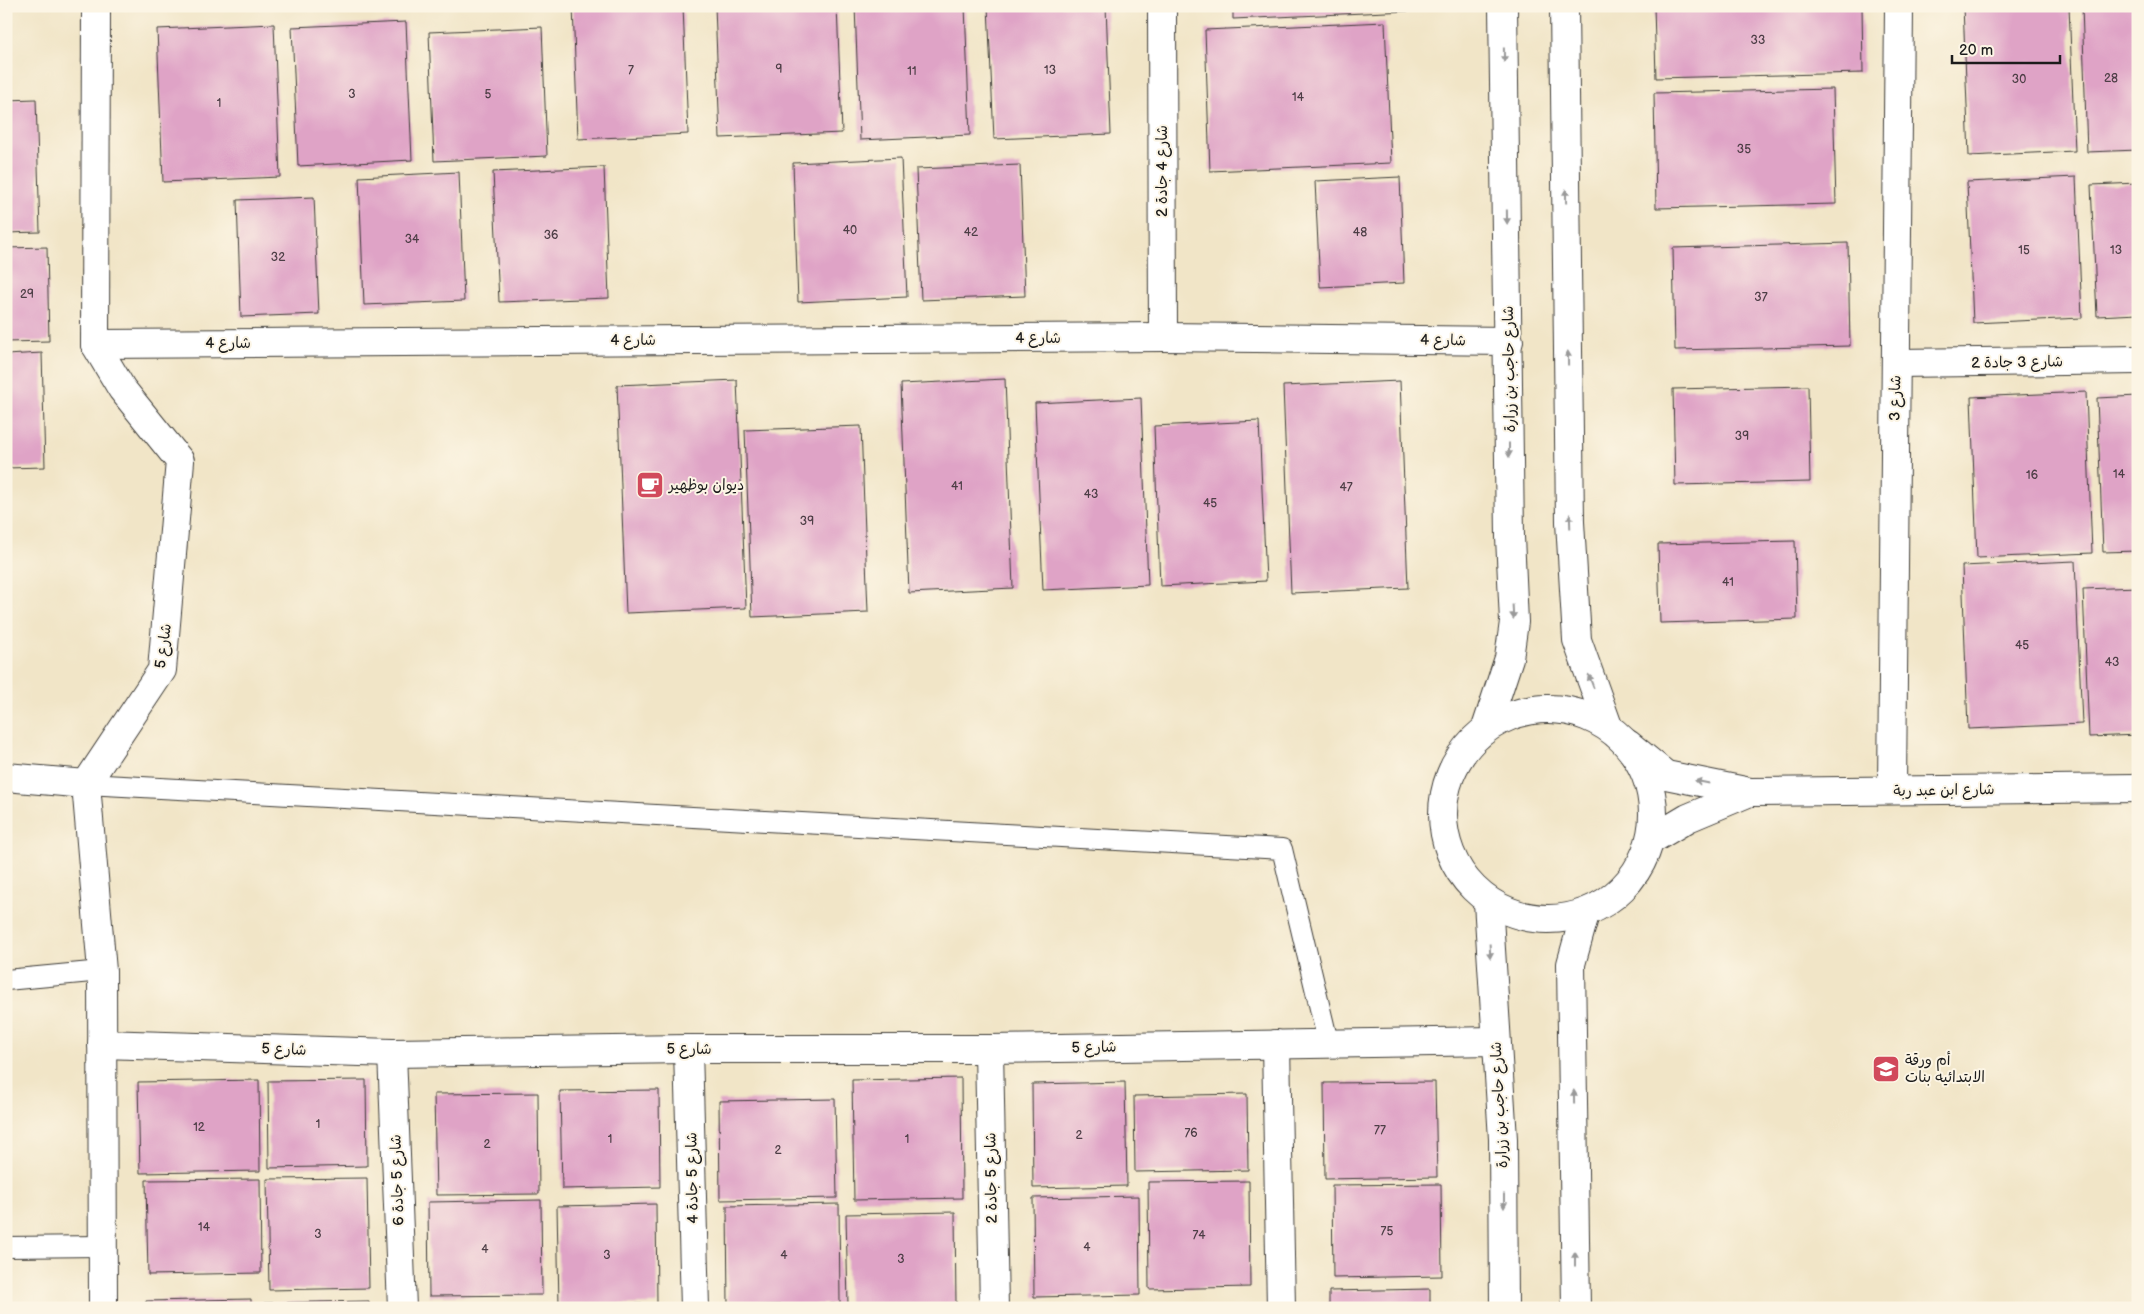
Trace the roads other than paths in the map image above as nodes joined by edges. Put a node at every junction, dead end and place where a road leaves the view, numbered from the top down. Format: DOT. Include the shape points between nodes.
graph roads {
  1 [pos="96,6"];
  2 [pos="1162,6"];
  3 [pos="1503,6"];
  4 [pos="1564,6"];
  5 [pos="1899,6"];
  6 [pos="1163,337"];
  7 [pos="1509,341"];
  8 [pos="95,344"];
  9 [pos="2138,360"];
  10 [pos="1896,363"];
  11 [pos="1608,726"];
  12 [pos="1486,728"];
  13 [pos="1628,744"];
  14 [pos="6,777"];
  15 [pos="86,784"];
  16 [pos="2138,788"];
  17 [pos="1892,790"];
  18 [pos="1750,792"];
  19 [pos="1651,840"];
  20 [pos="1488,902"];
  21 [pos="1585,914"];
  22 [pos="102,971"];
  23 [pos="6,980"];
  24 [pos="1496,1041"];
  25 [pos="1328,1042"];
  26 [pos="102,1044"];
  27 [pos="1276,1044"];
  28 [pos="688,1049"];
  29 [pos="989,1049"];
  30 [pos="392,1053"];
  31 [pos="102,1246"];
  32 [pos="6,1247"];
  33 [pos="103,1308"];
  34 [pos="402,1308"];
  35 [pos="695,1308"];
  36 [pos="994,1308"];
  37 [pos="1281,1308"];
  38 [pos="1504,1308"];
  39 [pos="1576,1308"];
  1 -- 8 [label="street"];
  2 -- 6 [label="street, شارع 4 جادة 2"];
  3 -- 7 [label="street, شارع حاجب بن زرارة, one-way"];
  11 -- 4 [label="street, one-way" via="1577,640 1570,522"];
  5 -- 10 [label="street, شارع 3"];
  6 -- 7 [label="street, شارع 4"];
  6 -- 8 [label="street, شارع 4"];
  7 -- 12 [label="street, شارع حاجب بن زرارة, one-way" via="1514,622 1509,658"];
  8 -- 15 [label="street, شارع 5" via="122,389 180,461 162,670"];
  9 -- 10 [label="street, شارع 3 جادة 2"];
  10 -- 17 [label="street, شارع 3"];
  11 -- 12 [label="street" via="1579,713 1547,708 1515,714"];
  11 -- 13 [label="street"];
  12 -- 20 [label="street" via="1462,752 1447,782 1441,816 1447,850 1463,879"];
  18 -- 13 [label="street, شارع ابن عبد ربة, one-way" via="1666,775"];
  13 -- 19 [label="street" via="1646,773 1654,806"];
  14 -- 15 [label="street"];
  15 -- 22 [label="street"];
  15 -- 25 [label="lane" via="1282,849"];
  16 -- 17 [label="street, شارع ابن عبد ربة"];
  17 -- 18 [label="street, شارع ابن عبد ربة"];
  18 -- 19 [label="street, شارع ابن عبد ربة" via="1688,818"];
  19 -- 21 [label="street" via="1637,871 1614,897"];
  20 -- 21 [label="street" via="1518,916 1552,921"];
  20 -- 24 [label="street, شارع حاجب بن زرارة, one-way"];
  39 -- 21 [label="street, one-way" via="1571,964"];
  22 -- 23 [label="lane"];
  22 -- 26 [label="street"];
  24 -- 25 [label="street, شارع 5"];
  24 -- 38 [label="street, شارع حاجب بن زرارة, one-way" via="1503,1139"];
  25 -- 27 [label="street, شارع 5"];
  26 -- 30 [label="street, شارع 5"];
  26 -- 31 [label="street"];
  27 -- 29 [label="street, شارع 5"];
  27 -- 37 [label="street"];
  28 -- 29 [label="street, شارع 5"];
  28 -- 30 [label="street, شارع 5"];
  28 -- 35 [label="street, شارع 5 جادة 4"];
  29 -- 36 [label="street, شارع 5 جادة 2"];
  30 -- 34 [label="street, شارع 5 جادة 6"];
  31 -- 32 [label="lane"];
  31 -- 33 [label="street"];
}
